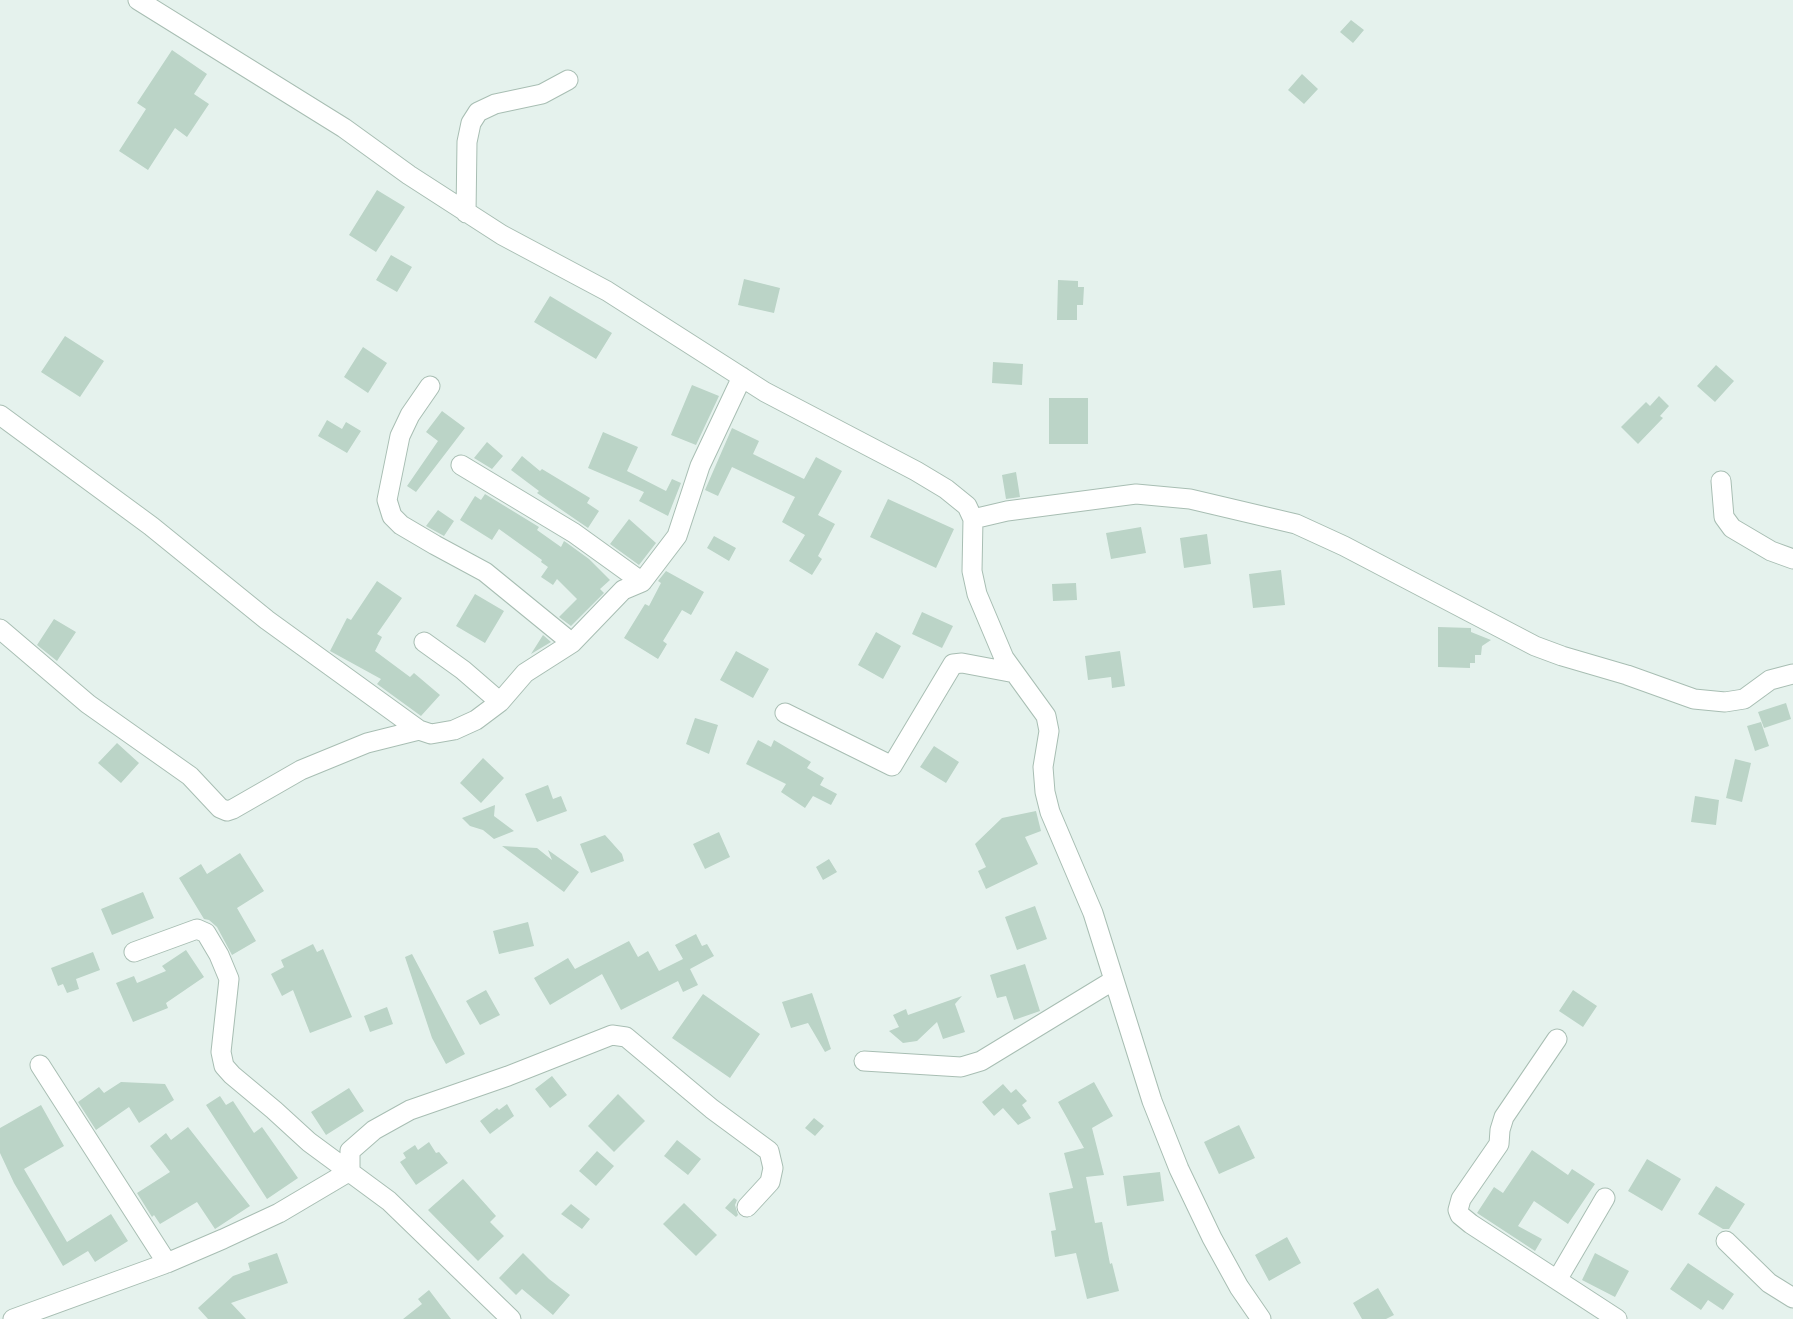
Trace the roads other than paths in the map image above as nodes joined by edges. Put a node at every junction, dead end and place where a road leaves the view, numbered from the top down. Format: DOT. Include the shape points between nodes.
graph roads {
  1 [pos="138,0"];
  2 [pos="568,80"];
  3 [pos="466,213"];
  4 [pos="742,377"];
  5 [pos="430,386"];
  6 [pos="0,415"];
  7 [pos="461,465"];
  8 [pos="1721,481"];
  9 [pos="973,519"];
  10 [pos="1793,559"];
  11 [pos="642,582"];
  12 [pos="0,629"];
  13 [pos="424,642"];
  14 [pos="572,643"];
  15 [pos="1015,673"];
  16 [pos="1793,674"];
  17 [pos="500,702"];
  18 [pos="785,713"];
  19 [pos="419,730"];
  20 [pos="134,952"];
  21 [pos="1114,980"];
  22 [pos="1557,1040"];
  23 [pos="864,1061"];
  24 [pos="40,1065"];
  25 [pos="350,1171"];
  26 [pos="1605,1198"];
  27 [pos="747,1207"];
  28 [pos="1726,1241"];
  29 [pos="167,1263"];
  30 [pos="1557,1280"];
  31 [pos="1793,1298"];
  32 [pos="13,1319"];
  33 [pos="511,1319"];
  34 [pos="1261,1319"];
  35 [pos="1617,1319"];
  1 -- 3 [label="street" via="344,128"];
  2 -- 3 [label="street" via="542,94 495,103 478,112 467,142"];
  3 -- 4 [label="street" via="607,292"];
  4 -- 9 [label="street" via="946,489 967,506"];
  4 -- 11 [label="street" via="699,466 677,536"];
  5 -- 14 [label="street" via="400,436 387,500 392,516 485,572"];
  6 -- 19 [label="street"];
  7 -- 11 [label="street" via="574,533"];
  8 -- 10 [label="street" via="1724,517 1732,528"];
  9 -- 15 [label="street" via="972,571 977,594"];
  9 -- 16 [label="street" via="1047,504 1136,494 1190,499 1296,524 1535,646 1694,699 1744,699 1770,680"];
  11 -- 14 [label="street" via="623,590"];
  12 -- 19 [label="street" via="89,704 190,776 226,811 301,770 367,743"];
  13 -- 17 [label="street"];
  14 -- 17 [label="street" via="525,673"];
  15 -- 18 [label="street" via="953,664 891,766"];
  15 -- 21 [label="street" via="1046,716 1049,731 1043,767 1050,812 1093,913"];
  17 -- 19 [label="street" via="454,730 431,734"];
  20 -- 25 [label="street" via="197,929 206,933 229,979 221,1052 224,1066 309,1142"];
  21 -- 23 [label="street" via="981,1061 961,1067"];
  21 -- 34 [label="street" via="1152,1101 1180,1169 1226,1262"];
  22 -- 30 [label="street" via="1504,1117 1500,1144 1458,1209 1471,1224"];
  24 -- 29 [label="street"];
  25 -- 27 [label="street" via="350,1151 374,1130 410,1110 612,1035 626,1037 769,1151 770,1182"];
  25 -- 29 [label="street" via="279,1213"];
  25 -- 33 [label="street" via="388,1201"];
  26 -- 30 [label="street"];
  28 -- 31 [label="street" via="1769,1283"];
  29 -- 32 [label="street"];
  30 -- 35 [label="street"];
}
